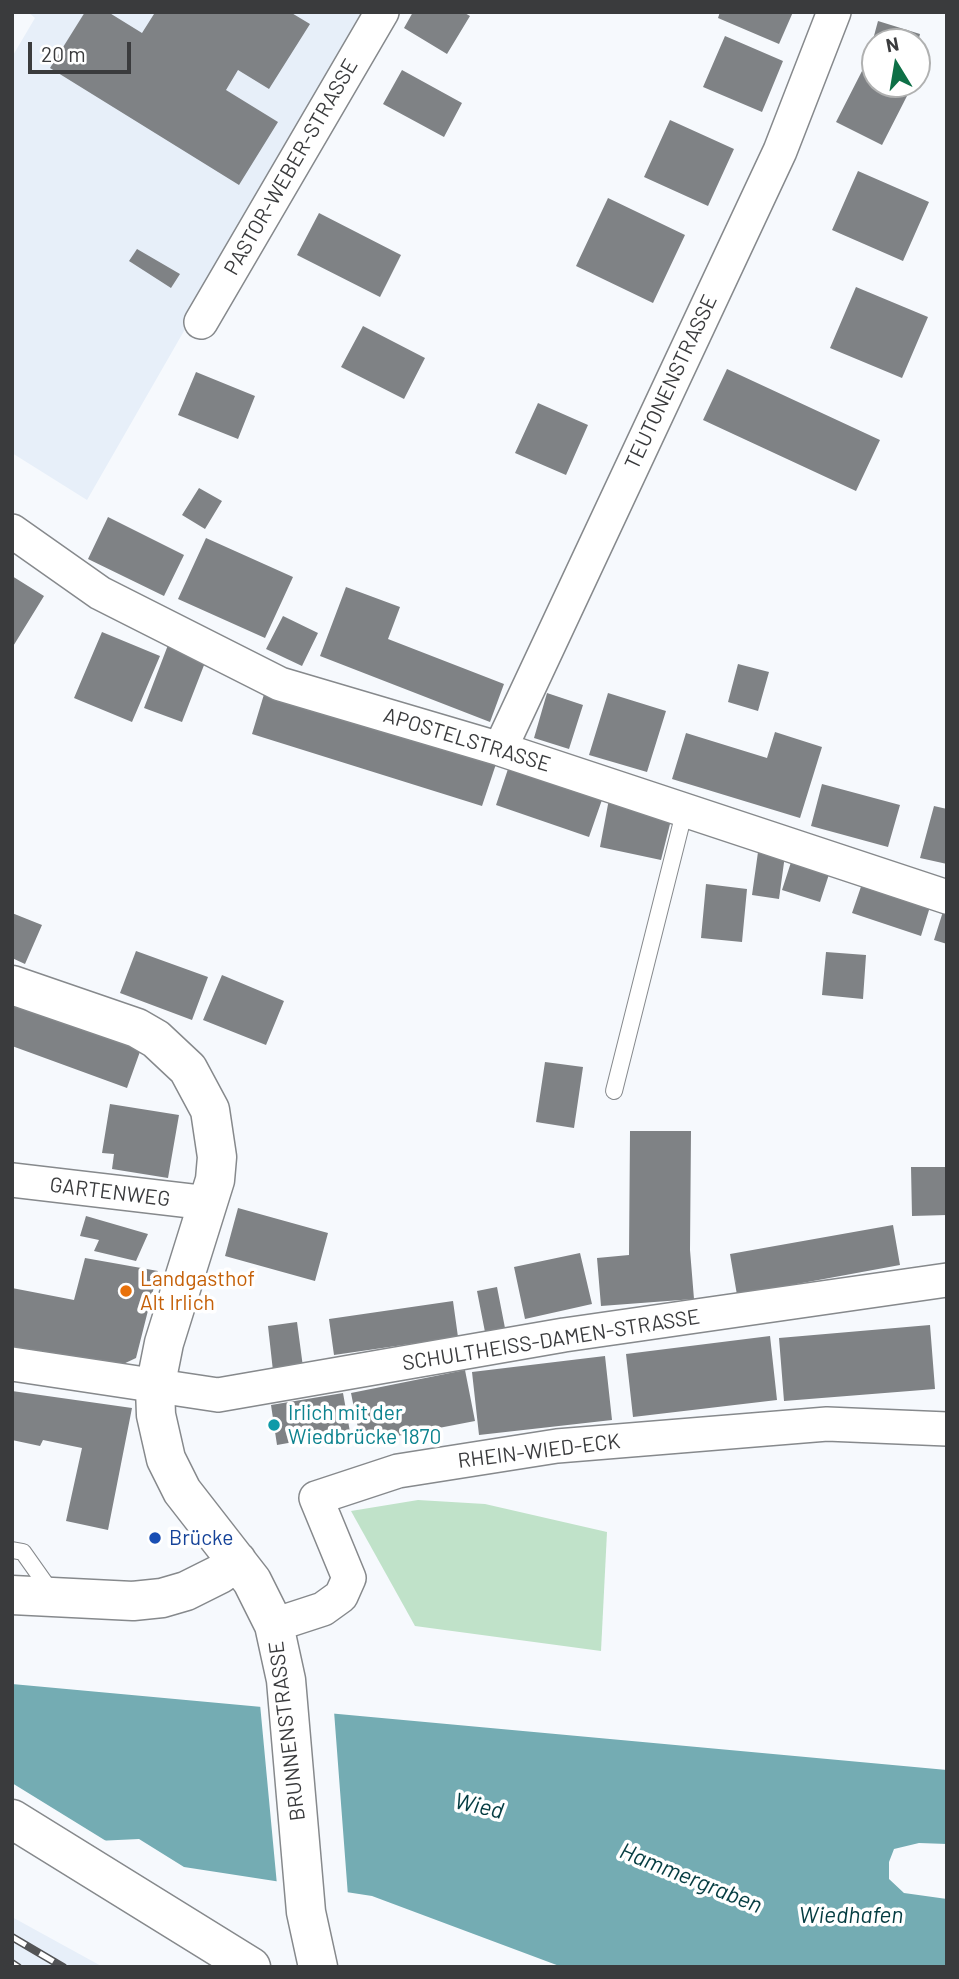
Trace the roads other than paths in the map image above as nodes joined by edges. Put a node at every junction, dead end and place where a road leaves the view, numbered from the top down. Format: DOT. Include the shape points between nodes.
graph roads {
  1 [pos="382,12"];
  2 [pos="834,12"];
  3 [pos="201,322"];
  4 [pos="12,531"];
  5 [pos="500,748"];
  6 [pos="685,809"];
  7 [pos="947,897"];
  8 [pos="12,985"];
  9 [pos="614,1091"];
  10 [pos="12,1180"];
  11 [pos="208,1203"];
  12 [pos="947,1280"];
  13 [pos="12,1364"];
  14 [pos="155,1388"];
  15 [pos="947,1429"];
  16 [pos="12,1550"];
  17 [pos="237,1561"];
  18 [pos="12,1595"];
  19 [pos="55,1597"];
  20 [pos="274,1625"];
  21 [pos="12,1819"];
  22 [pos="251,1967"];
  23 [pos="318,1967"];
  1 -- 3 [label="street, PASTOR-WEBER-STRASSE"];
  2 -- 5 [label="street, TEUTONENSTRASSE" via="780,151"];
  4 -- 5 [label="street, APOSTELSTRASSE" via="100,593 280,684"];
  5 -- 6 [label="street, APOSTELSTRASSE"];
  6 -- 7 [label="street, APOSTELSTRASSE"];
  6 -- 9 [label="lane"];
  8 -- 11 [label="street, BRUNNENSTRASSE" via="137,1028 165,1046 188,1069 201,1089 216,1133 216,1168"];
  10 -- 11 [label="street, GARTENWEG"];
  11 -- 14 [label="street, BRUNNENSTRASSE" via="173,1311"];
  12 -- 14 [label="street, SCHULTHEISS-DAMEN-STRASSE" via="564,1335 218,1395"];
  13 -- 14 [label="street, SCHULTHEISS-DAMEN-STRASSE"];
  14 -- 17 [label="street, BRUNNENSTRASSE" via="158,1431 171,1472"];
  15 -- 20 [label="street, RHEIN-WIED-ECK" via="827,1424 556,1446 398,1471 316,1498 349,1578 341,1596 323,1609"];
  16 -- 19 [label="lane" via="23,1552"];
  17 -- 19 [label="street" via="198,1585 163,1598"];
  17 -- 20 [label="street, BRUNNENSTRASSE"];
  18 -- 19 [label="street"];
  20 -- 23 [label="street, BRUNNENSTRASSE" via="286,1680 306,1912"];
  21 -- 22 [label="street"];
}
